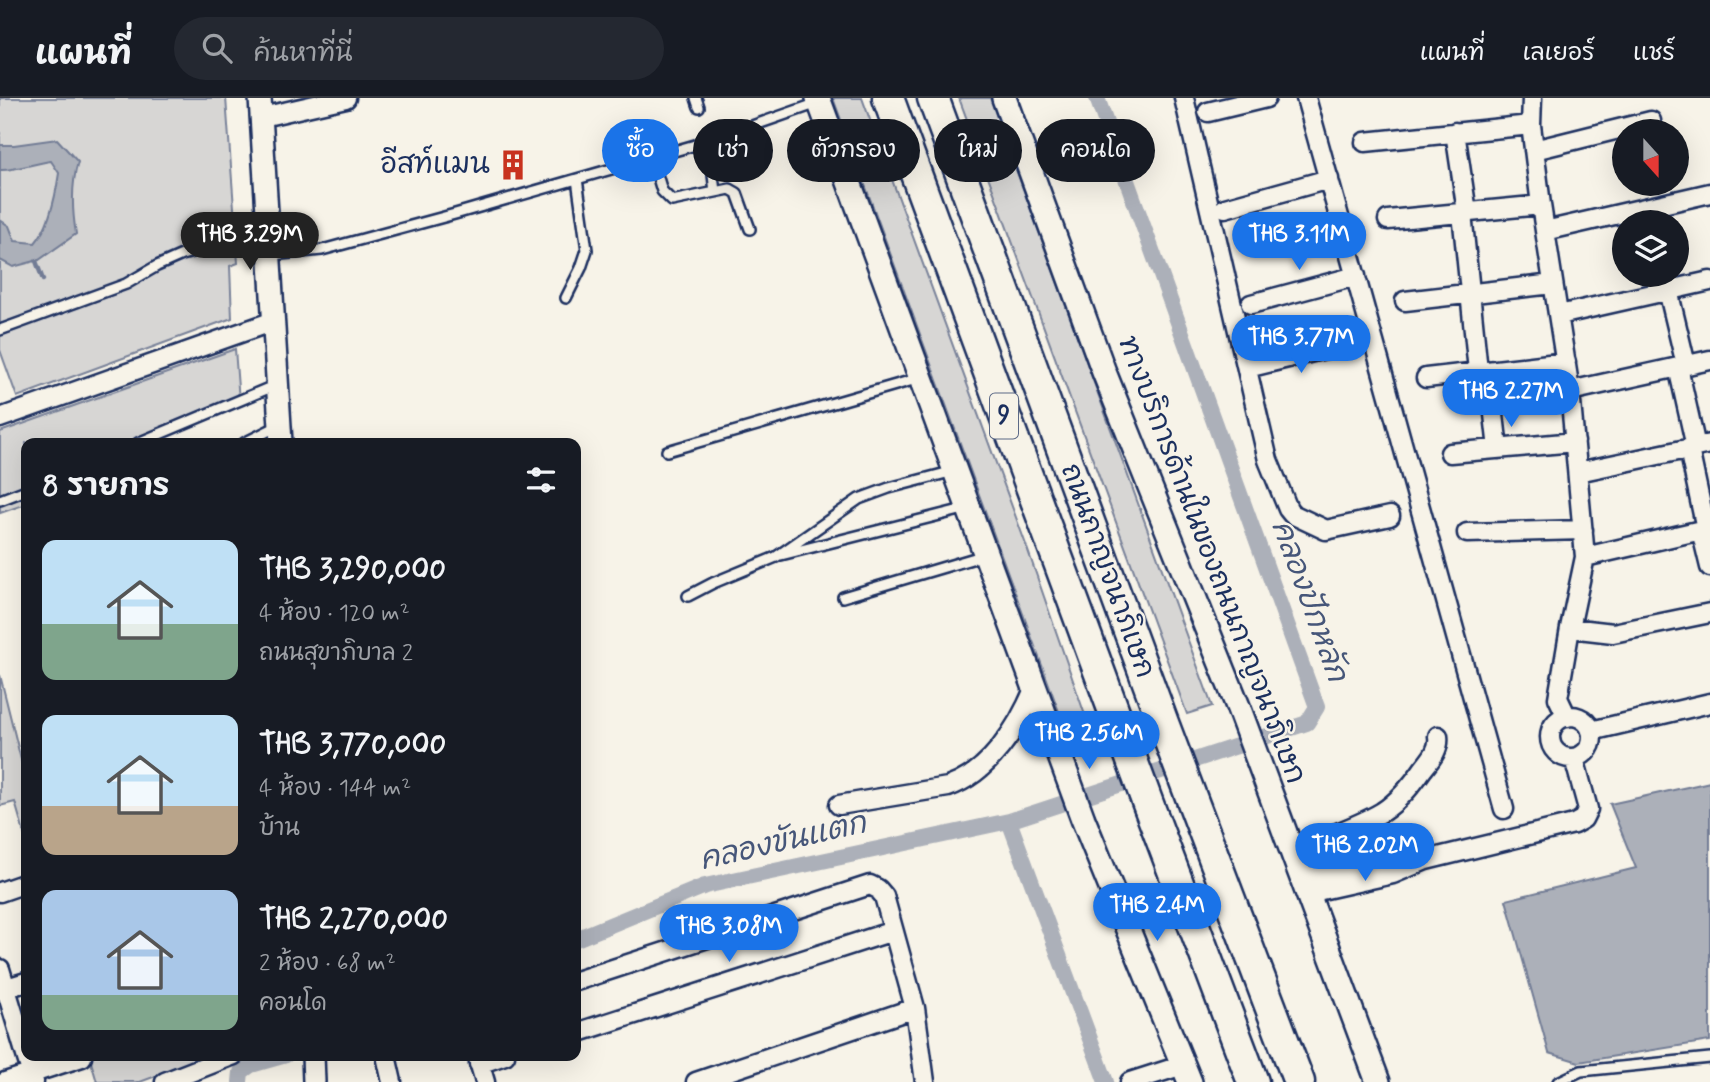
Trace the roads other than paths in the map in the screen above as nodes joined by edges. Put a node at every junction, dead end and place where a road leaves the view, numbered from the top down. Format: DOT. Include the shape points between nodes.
graph roads {
  1 [pos="346,98"];
  2 [pos="888,98"];
  3 [pos="933,98"];
  4 [pos="1004,98"];
  5 [pos="1184,98"];
  6 [pos="1266,98"];
  7 [pos="1306,98"];
  8 [pos="1532,98"];
  9 [pos="818,100"];
  10 [pos="261,107"];
  11 [pos="1208,112"];
  12 [pos="767,119"];
  13 [pos="1531,125"];
  14 [pos="1612,130"];
  15 [pos="1455,132"];
  16 [pos="1365,142"];
  17 [pos="1534,149"];
  18 [pos="602,172"];
  19 [pos="577,179"];
  20 [pos="1329,179"];
  21 [pos="659,182"];
  22 [pos="714,182"];
  23 [pos="715,192"];
  24 [pos="1710,193"];
  25 [pos="1541,205"];
  26 [pos="1225,208"];
  27 [pos="1664,210"];
  28 [pos="1464,212"];
  29 [pos="1612,219"];
  30 [pos="1388,220"];
  31 [pos="750,229"];
  32 [pos="1545,231"];
  33 [pos="270,248"];
  34 [pos="1356,276"];
  35 [pos="1710,281"];
  36 [pos="1689,283"];
  37 [pos="1553,284"];
  38 [pos="1662,287"];
  39 [pos="1673,287"];
  40 [pos="1471,294"];
  41 [pos="566,298"];
  42 [pos="1405,301"];
  43 [pos="1251,304"];
  44 [pos="1559,315"];
  45 [pos="274,321"];
  46 [pos="0,330"];
  47 [pos="1346,344"];
  48 [pos="1710,360"];
  49 [pos="1566,362"];
  50 [pos="1682,366"];
  51 [pos="1247,368"];
  52 [pos="1484,371"];
  53 [pos="922,377"];
  54 [pos="1426,378"];
  55 [pos="278,384"];
  56 [pos="1570,391"];
  57 [pos="0,418"];
  58 [pos="281,434"];
  59 [pos="150,438"];
  60 [pos="1575,442"];
  61 [pos="1698,446"];
  62 [pos="1498,449"];
  63 [pos="667,451"];
  64 [pos="1450,453"];
  65 [pos="956,471"];
  66 [pos="1578,472"];
  67 [pos="21,491"];
  68 [pos="0,500"];
  69 [pos="970,508"];
  70 [pos="1390,516"];
  71 [pos="1706,529"];
  72 [pos="1583,530"];
  73 [pos="1467,534"];
  74 [pos="986,555"];
  75 [pos="776,556"];
  76 [pos="1585,557"];
  77 [pos="1710,567"];
  78 [pos="688,596"];
  79 [pos="843,597"];
  80 [pos="1710,613"];
  81 [pos="1570,628"];
  82 [pos="1034,689"];
  83 [pos="1710,703"];
  84 [pos="1567,717"];
  85 [pos="1591,731"];
  86 [pos="1438,736"];
  87 [pos="1574,758"];
  88 [pos="839,805"];
  89 [pos="1504,809"];
  90 [pos="1292,851"];
  91 [pos="21,885"];
  92 [pos="1305,886"];
  93 [pos="0,892"];
  94 [pos="893,931"];
  95 [pos="0,969"];
  96 [pos="581,979"];
  97 [pos="21,984"];
  98 [pos="3,989"];
  99 [pos="915,1008"];
  100 [pos="581,1031"];
  101 [pos="21,1042"];
  102 [pos="1710,1058"];
  103 [pos="27,1061"];
  104 [pos="73,1061"];
  105 [pos="219,1061"];
  106 [pos="313,1061"];
  107 [pos="387,1061"];
  108 [pos="479,1061"];
  109 [pos="1186,1073"];
  110 [pos="33,1078"];
  111 [pos="5,1082"];
  112 [pos="165,1082"];
  113 [pos="314,1082"];
  114 [pos="392,1082"];
  115 [pos="485,1082"];
  116 [pos="696,1082"];
  117 [pos="925,1082"];
  118 [pos="1130,1082"];
  119 [pos="1253,1082"];
  120 [pos="1299,1082"];
  121 [pos="1378,1082"];
  122 [pos="1558,1082"];
  1 -- 10 [label="street"];
  2 -- 119 [label="highway, ถนนกาญจนาภิเษก / 9"];
  3 -- 120 [label="highway, ถนนกาญจนาภิเษก / 9"];
  4 -- 90 [label="main road, ทางบริการด้านในของถนนกาญจนาภิเษก" via="1104,372"];
  5 -- 51 [label="street"];
  6 -- 11 [label="street"];
  7 -- 20 [label="street"];
  8 -- 13 [label="street"];
  9 -- 12 [label="lane"];
  9 -- 53 [label="main road"];
  10 -- 33 [label="street"];
  13 -- 15 [label="street"];
  13 -- 17 [label="street"];
  14 -- 17 [label="street"];
  15 -- 16 [label="street"];
  15 -- 28 [label="street"];
  17 -- 25 [label="street"];
  18 -- 19 [label="lane"];
  19 -- 33 [label="lane" via="322,250"];
  19 -- 41 [label="lane" via="587,250"];
  20 -- 26 [label="street"];
  20 -- 34 [label="street"];
  21 -- 23 [label="lane" via="672,201"];
  22 -- 23 [label="lane"];
  23 -- 31 [label="lane" via="730,189 737,193"];
  24 -- 27 [label="street"];
  25 -- 28 [label="street"];
  25 -- 32 [label="street"];
  28 -- 30 [label="street"];
  28 -- 40 [label="street"];
  29 -- 32 [label="street"];
  32 -- 37 [label="street"];
  33 -- 45 [label="street"];
  33 -- 46 [label="lane" via="214,246 182,255 125,284"];
  34 -- 43 [label="street"];
  34 -- 89 [label="street"];
  35 -- 36 [label="street"];
  37 -- 40 [label="street"];
  37 -- 44 [label="street"];
  38 -- 44 [label="street"];
  39 -- 50 [label="street"];
  40 -- 42 [label="street"];
  40 -- 52 [label="street"];
  44 -- 49 [label="street"];
  45 -- 55 [label="street"];
  45 -- 57 [label="street"];
  47 -- 51 [label="street"];
  48 -- 50 [label="street"];
  49 -- 52 [label="street"];
  49 -- 56 [label="street"];
  50 -- 56 [label="street"];
  50 -- 61 [label="street"];
  51 -- 70 [label="street" via="1268,460 1292,514 1326,530"];
  52 -- 54 [label="street"];
  52 -- 62 [label="street"];
  53 -- 63 [label="lane"];
  53 -- 65 [label="main road"];
  55 -- 58 [label="street"];
  55 -- 59 [label="lane"];
  56 -- 60 [label="street"];
  60 -- 62 [label="street"];
  60 -- 66 [label="street"];
  61 -- 66 [label="street"];
  61 -- 71 [label="street"];
  62 -- 64 [label="street"];
  65 -- 69 [label="main road"];
  65 -- 75 [label="lane" via="859,499"];
  66 -- 72 [label="street"];
  67 -- 68 [label="lane"];
  69 -- 74 [label="main road"];
  69 -- 75 [label="lane"];
  71 -- 76 [label="street"];
  71 -- 77 [label="street"];
  72 -- 73 [label="street"];
  72 -- 76 [label="street"];
  74 -- 79 [label="lane"];
  74 -- 82 [label="main road"];
  75 -- 78 [label="lane"];
  76 -- 81 [label="street"];
  80 -- 81 [label="street" via="1613,634"];
  81 -- 84 [label="street" via="1558,698"];
  82 -- 88 [label="street" via="1022,719 964,782"];
  82 -- 109 [label="main road"];
  83 -- 85 [label="street"];
  84 -- 85 [label="street" via="1577,718"];
  84 -- 87 [label="street" via="1551,729 1550,739 1560,756"];
  85 -- 87 [label="street" via="1588,750"];
  86 -- 90 [label="street" via="1432,758 1397,800 1381,812"];
  87 -- 92 [label="street" via="1588,809 1583,819 1562,829 1426,860 1391,857"];
  90 -- 92 [label="main road, ทางบริการด้านในของถนนกาญจนาภิเษก"];
  91 -- 93 [label="street"];
  92 -- 121 [label="main road, ทางบริการด้านในของถนนกาญจนาภิเษก"];
  94 -- 96 [label="street" via="884,896 870,885 862,886"];
  94 -- 99 [label="street"];
  94 -- 100 [label="street"];
  95 -- 98 [label="street"];
  97 -- 98 [label="street"];
  98 -- 101 [label="street"];
  99 -- 116 [label="street"];
  99 -- 117 [label="street"];
  102 -- 122 [label="lane" via="1581,1071"];
  103 -- 110 [label="street"];
  104 -- 110 [label="street"];
  105 -- 112 [label="street"];
  106 -- 113 [label="street"];
  107 -- 114 [label="street"];
  108 -- 115 [label="street"];
  109 -- 118 [label="street"];
  110 -- 111 [label="street"];
}
